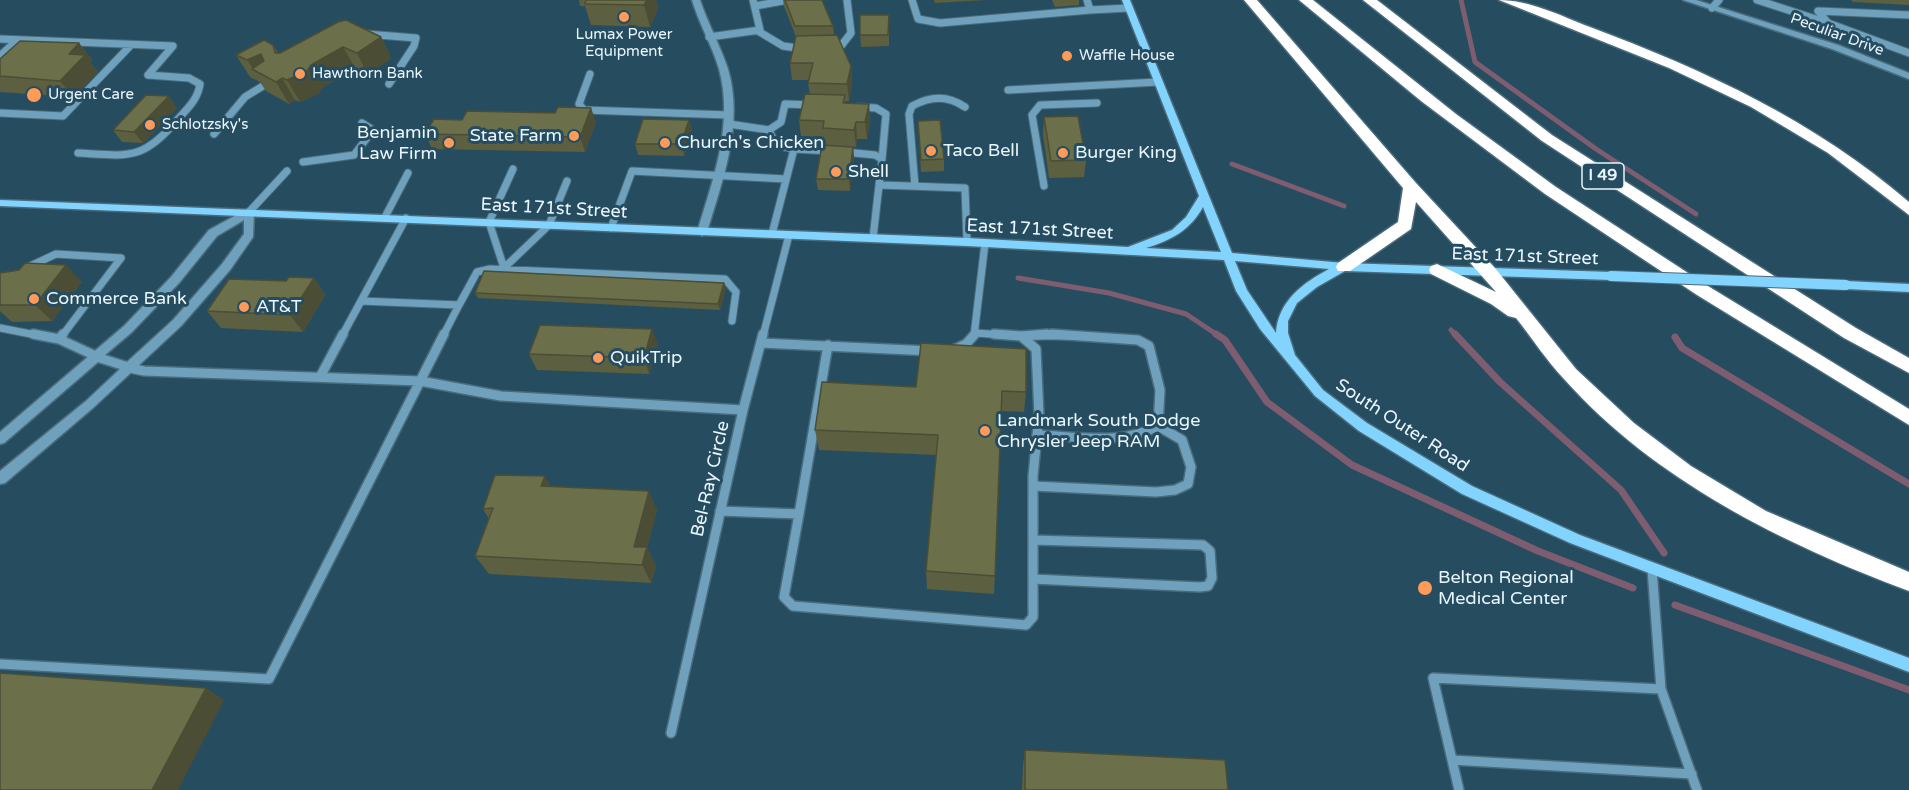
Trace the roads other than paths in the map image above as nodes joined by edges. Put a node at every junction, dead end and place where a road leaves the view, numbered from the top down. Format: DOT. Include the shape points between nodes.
graph roads {
  1 [pos="696,0"];
  2 [pos="788,0"];
  3 [pos="847,0"];
  4 [pos="912,0"];
  5 [pos="1087,0"];
  6 [pos="1250,0"];
  7 [pos="1305,0"];
  8 [pos="1369,0"];
  9 [pos="1505,0"];
  10 [pos="1687,0"];
  11 [pos="1719,0"];
  12 [pos="1757,0"];
  13 [pos="754,3"];
  14 [pos="1127,4"];
  15 [pos="1712,8"];
  16 [pos="1090,10"];
  17 [pos="1909,15"];
  18 [pos="1828,23"];
  19 [pos="758,31"];
  20 [pos="355,34"];
  21 [pos="710,37"];
  22 [pos="0,39"];
  23 [pos="17,40"];
  24 [pos="131,45"];
  25 [pos="817,48"];
  26 [pos="827,48"];
  27 [pos="1909,53"];
  28 [pos="0,56"];
  29 [pos="590,74"];
  30 [pos="1909,76"];
  31 [pos="272,81"];
  32 [pos="1158,82"];
  33 [pos="389,84"];
  34 [pos="1008,90"];
  35 [pos="1097,103"];
  36 [pos="819,106"];
  37 [pos="965,106"];
  38 [pos="853,107"];
  39 [pos="0,113"];
  40 [pos="729,119"];
  41 [pos="362,123"];
  42 [pos="769,130"];
  43 [pos="214,134"];
  44 [pos="794,149"];
  45 [pos="78,153"];
  46 [pos="882,159"];
  47 [pos="303,162"];
  48 [pos="513,169"];
  49 [pos="287,171"];
  50 [pos="408,173"];
  51 [pos="721,175"];
  52 [pos="786,179"];
  53 [pos="567,181"];
  54 [pos="880,186"];
  55 [pos="915,186"];
  56 [pos="1044,186"];
  57 [pos="1411,187"];
  58 [pos="1204,197"];
  59 [pos="0,203"];
  60 [pos="1909,210"];
  61 [pos="249,212"];
  62 [pos="385,217"];
  63 [pos="406,218"];
  64 [pos="489,222"];
  65 [pos="549,225"];
  66 [pos="611,228"];
  67 [pos="702,232"];
  68 [pos="772,234"];
  69 [pos="789,235"];
  70 [pos="873,238"];
  71 [pos="967,242"];
  72 [pos="985,243"];
  73 [pos="1122,250"];
  74 [pos="1227,256"];
  75 [pos="1344,267"];
  76 [pos="504,268"];
  77 [pos="1437,270"];
  78 [pos="1489,272"];
  79 [pos="18,276"];
  80 [pos="1909,288"];
  81 [pos="361,301"];
  82 [pos="459,305"];
  83 [pos="732,321"];
  84 [pos="1528,321"];
  85 [pos="0,328"];
  86 [pos="976,333"];
  87 [pos="1021,336"];
  88 [pos="59,339"];
  89 [pos="761,343"];
  90 [pos="828,345"];
  91 [pos="98,357"];
  92 [pos="1291,363"];
  93 [pos="1909,366"];
  94 [pos="130,368"];
  95 [pos="320,377"];
  96 [pos="420,381"];
  97 [pos="743,410"];
  98 [pos="1909,418"];
  99 [pos="1158,426"];
  100 [pos="1037,435"];
  101 [pos="0,439"];
  102 [pos="0,479"];
  103 [pos="1033,486"];
  104 [pos="720,511"];
  105 [pos="799,513"];
  106 [pos="1033,540"];
  107 [pos="1652,569"];
  108 [pos="1033,579"];
  109 [pos="1909,582"];
  110 [pos="0,664"];
  111 [pos="1909,665"];
  112 [pos="1661,689"];
  113 [pos="671,733"];
  114 [pos="1452,760"];
  115 [pos="1692,774"];
  116 [pos="1459,790"];
  117 [pos="1697,790"];
  1 -- 21 [label="street"];
  2 -- 13 [label="lane"];
  3 -- 26 [label="lane" via="851,33 841,46"];
  4 -- 16 [label="lane" via="918,19 940,23"];
  5 -- 16 [label="lane"];
  6 -- 57 [label="highway"];
  7 -- 98 [label="highway, I 49" via="1409,86 1622,239"];
  8 -- 93 [label="highway, I 49" via="1547,138 1850,333"];
  9 -- 60 [label="highway" via="1652,56 1738,96 1833,150"];
  10 -- 15 [label="street, Peculiar Drive"];
  11 -- 15 [label="lane"];
  12 -- 18 [label="lane"];
  13 -- 19 [label="lane" via="761,26"];
  14 -- 16 [label="lane"];
  14 -- 32 [label="main road, South Outer Road"];
  15 -- 30 [label="street, Peculiar Drive" via="1835,47"];
  17 -- 18 [label="lane" via="1818,11"];
  18 -- 27 [label="lane"];
  19 -- 21 [label="lane"];
  19 -- 25 [label="lane" via="790,48"];
  20 -- 33 [label="lane" via="416,38"];
  21 -- 40 [label="street" via="723,69"];
  22 -- 23 [label="lane"];
  23 -- 24 [label="lane"];
  23 -- 28 [label="lane"];
  24 -- 39 [label="lane" via="63,116"];
  24 -- 45 [label="lane" via="173,46 148,75 189,78 200,84 200,94 164,138 144,153"];
  29 -- 40 [label="lane" via="579,104 584,110"];
  31 -- 43 [label="lane" via="245,97"];
  32 -- 34 [label="lane"];
  32 -- 58 [label="main road, South Outer Road"];
  35 -- 56 [label="lane" via="1035,108 1032,115"];
  36 -- 42 [label="lane" via="785,104 781,122"];
  37 -- 55 [label="lane" via="944,98 912,106 909,114"];
  38 -- 46 [label="lane" via="876,108 886,114"];
  40 -- 42 [label="lane"];
  40 -- 51 [label="street"];
  41 -- 47 [label="lane" via="373,130 354,155"];
  42 -- 44 [label="lane" via="776,145"];
  44 -- 46 [label="lane" via="863,153"];
  44 -- 52 [label="lane"];
  46 -- 54 [label="lane"];
  48 -- 64 [label="lane"];
  49 -- 61 [label="lane"];
  50 -- 62 [label="lane"];
  51 -- 52 [label="lane"];
  51 -- 66 [label="lane" via="632,171"];
  51 -- 67 [label="street"];
  52 -- 68 [label="lane"];
  53 -- 65 [label="lane"];
  54 -- 55 [label="lane"];
  54 -- 70 [label="lane"];
  55 -- 71 [label="lane" via="965,188"];
  57 -- 75 [label="highway" via="1405,225"];
  57 -- 78 [label="highway"];
  58 -- 73 [label="main road" via="1191,222 1164,239"];
  58 -- 74 [label="main road, South Outer Road"];
  59 -- 61 [label="main road, East 171st Street"];
  61 -- 62 [label="main road, East 171st Street"];
  61 -- 91 [label="street" via="213,233 175,280"];
  61 -- 94 [label="street" via="249,234 225,267 177,323"];
  62 -- 63 [label="main road, East 171st Street"];
  63 -- 64 [label="main road, East 171st Street"];
  63 -- 81 [label="lane"];
  64 -- 65 [label="main road, East 171st Street"];
  64 -- 76 [label="lane"];
  65 -- 66 [label="main road, East 171st Street"];
  65 -- 76 [label="lane"];
  66 -- 67 [label="main road, East 171st Street"];
  67 -- 68 [label="main road, East 171st Street"];
  68 -- 69 [label="main road, East 171st Street"];
  69 -- 70 [label="main road, East 171st Street"];
  69 -- 89 [label="lane, Bel-Ray Circle"];
  70 -- 71 [label="main road, East 171st Street"];
  71 -- 72 [label="main road, East 171st Street"];
  72 -- 73 [label="main road, East 171st Street"];
  72 -- 86 [label="lane"];
  73 -- 74 [label="main road, East 171st Street"];
  74 -- 75 [label="main road, East 171st Street"];
  74 -- 92 [label="main road, South Outer Road" via="1242,291"];
  75 -- 77 [label="main road, East 171st Street"];
  75 -- 92 [label="main road" via="1317,279 1290,304 1282,331"];
  76 -- 82 [label="lane" via="477,272"];
  76 -- 83 [label="lane" via="725,279 738,293"];
  77 -- 78 [label="main road, East 171st Street"];
  77 -- 84 [label="highway" via="1497,300"];
  78 -- 80 [label="main road, East 171st Street, bridge"];
  78 -- 84 [label="highway"];
  79 -- 88 [label="lane" via="24,269 56,254 121,258"];
  81 -- 82 [label="lane"];
  81 -- 95 [label="lane"];
  82 -- 96 [label="lane"];
  84 -- 109 [label="highway" via="1570,374 1627,428 1684,472 1759,517"];
  85 -- 88 [label="lane"];
  86 -- 87 [label="lane"];
  86 -- 90 [label="lane" via="966,344 949,351"];
  87 -- 99 [label="lane" via="1138,340 1149,346 1160,390"];
  87 -- 100 [label="lane" via="1036,349"];
  88 -- 91 [label="lane"];
  89 -- 90 [label="lane"];
  89 -- 97 [label="lane, Bel-Ray Circle"];
  90 -- 105 [label="lane"];
  91 -- 94 [label="street"];
  91 -- 101 [label="street"];
  92 -- 107 [label="main road, South Outer Road" via="1319,393 1363,427 1431,469 1525,518"];
  94 -- 95 [label="lane"];
  94 -- 102 [label="street"];
  95 -- 96 [label="lane"];
  96 -- 97 [label="lane" via="501,396"];
  96 -- 110 [label="lane" via="270,679"];
  97 -- 104 [label="lane, Bel-Ray Circle"];
  99 -- 100 [label="lane" via="1147,434 1130,437"];
  99 -- 103 [label="lane" via="1182,440 1188,452 1188,484 1181,488 1156,492"];
  100 -- 103 [label="lane"];
  103 -- 106 [label="lane"];
  104 -- 105 [label="lane"];
  104 -- 113 [label="lane, Bel-Ray Circle"];
  105 -- 108 [label="lane" via="784,597 793,606 1026,625 1033,616"];
  106 -- 108 [label="lane"];
  106 -- 108 [label="lane" via="1203,545 1210,551 1212,578 1208,586 1200,587"];
  107 -- 111 [label="main road, South Outer Road"];
  107 -- 112 [label="lane"];
  112 -- 114 [label="lane" via="1433,678"];
  112 -- 115 [label="lane"];
  114 -- 115 [label="lane"];
  114 -- 116 [label="lane"];
  115 -- 117 [label="lane"];
}
